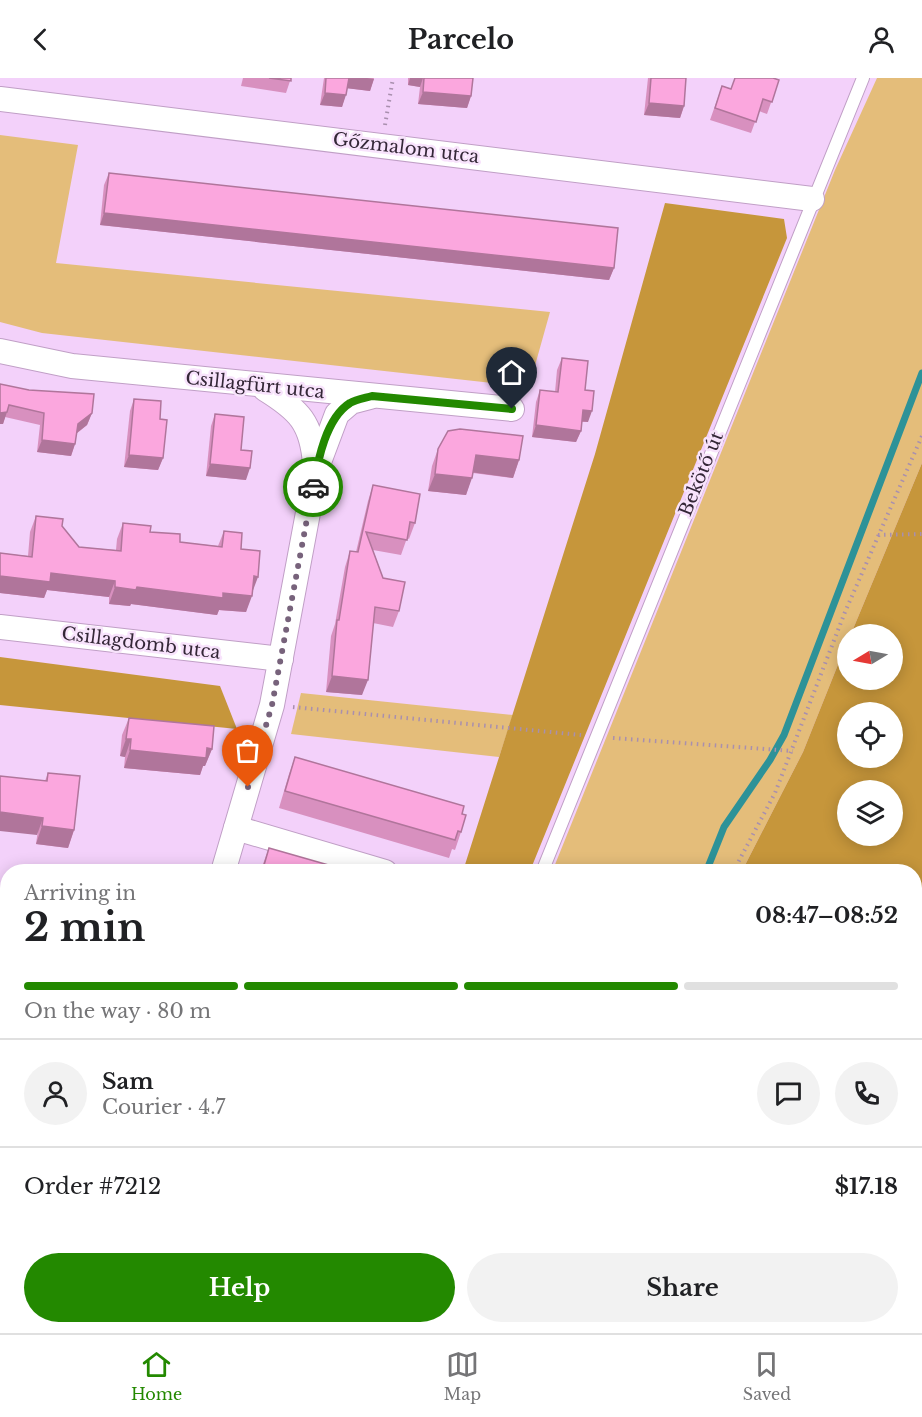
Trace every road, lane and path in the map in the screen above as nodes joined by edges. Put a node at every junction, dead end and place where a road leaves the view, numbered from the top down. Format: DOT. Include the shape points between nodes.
graph roads {
  1 [pos="393,78"];
  2 [pos="863,78"];
  3 [pos="0,99"];
  4 [pos="382,145"];
  5 [pos="812,199"];
  6 [pos="0,351"];
  7 [pos="260,386"];
  8 [pos="372,396"];
  9 [pos="512,409"];
  10 [pos="922,436"];
  11 [pos="316,470"];
  12 [pos="922,534"];
  13 [pos="878,535"];
  14 [pos="0,627"];
  15 [pos="281,659"];
  16 [pos="272,705"];
  17 [pos="596,736"];
  18 [pos="793,751"];
  19 [pos="236,828"];
  20 [pos="226,864"];
  21 [pos="358,864"];
  22 [pos="545,864"];
  23 [pos="738,864"];
  1 -- 4 [label="path"];
  2 -- 5 [label="lane, Bekötő út"];
  3 -- 4 [label="street, Gőzmalom utca"];
  4 -- 5 [label="street, Gőzmalom utca"];
  5 -- 17 [label="lane, Bekötő út"];
  6 -- 7 [label="street, Csillagfürt utca" via="72,366"];
  7 -- 8 [label="street, Csillagfürt utca"];
  7 -- 11 [label="street" via="289,403 302,417 313,440"];
  8 -- 9 [label="street, Csillagfürt utca"];
  8 -- 11 [label="street" via="351,402 337,414"];
  10 -- 13 [label="path"];
  11 -- 15 [label="street"];
  12 -- 13 [label="path"];
  13 -- 18 [label="path"];
  14 -- 15 [label="street, Csillagdomb utca"];
  15 -- 16 [label="street"];
  16 -- 17 [label="path"];
  16 -- 19 [label="street"];
  17 -- 18 [label="path"];
  17 -- 22 [label="lane, Bekötő út"];
  18 -- 23 [label="path" via="764,818"];
  19 -- 20 [label="street"];
  19 -- 21 [label="street"];
}
